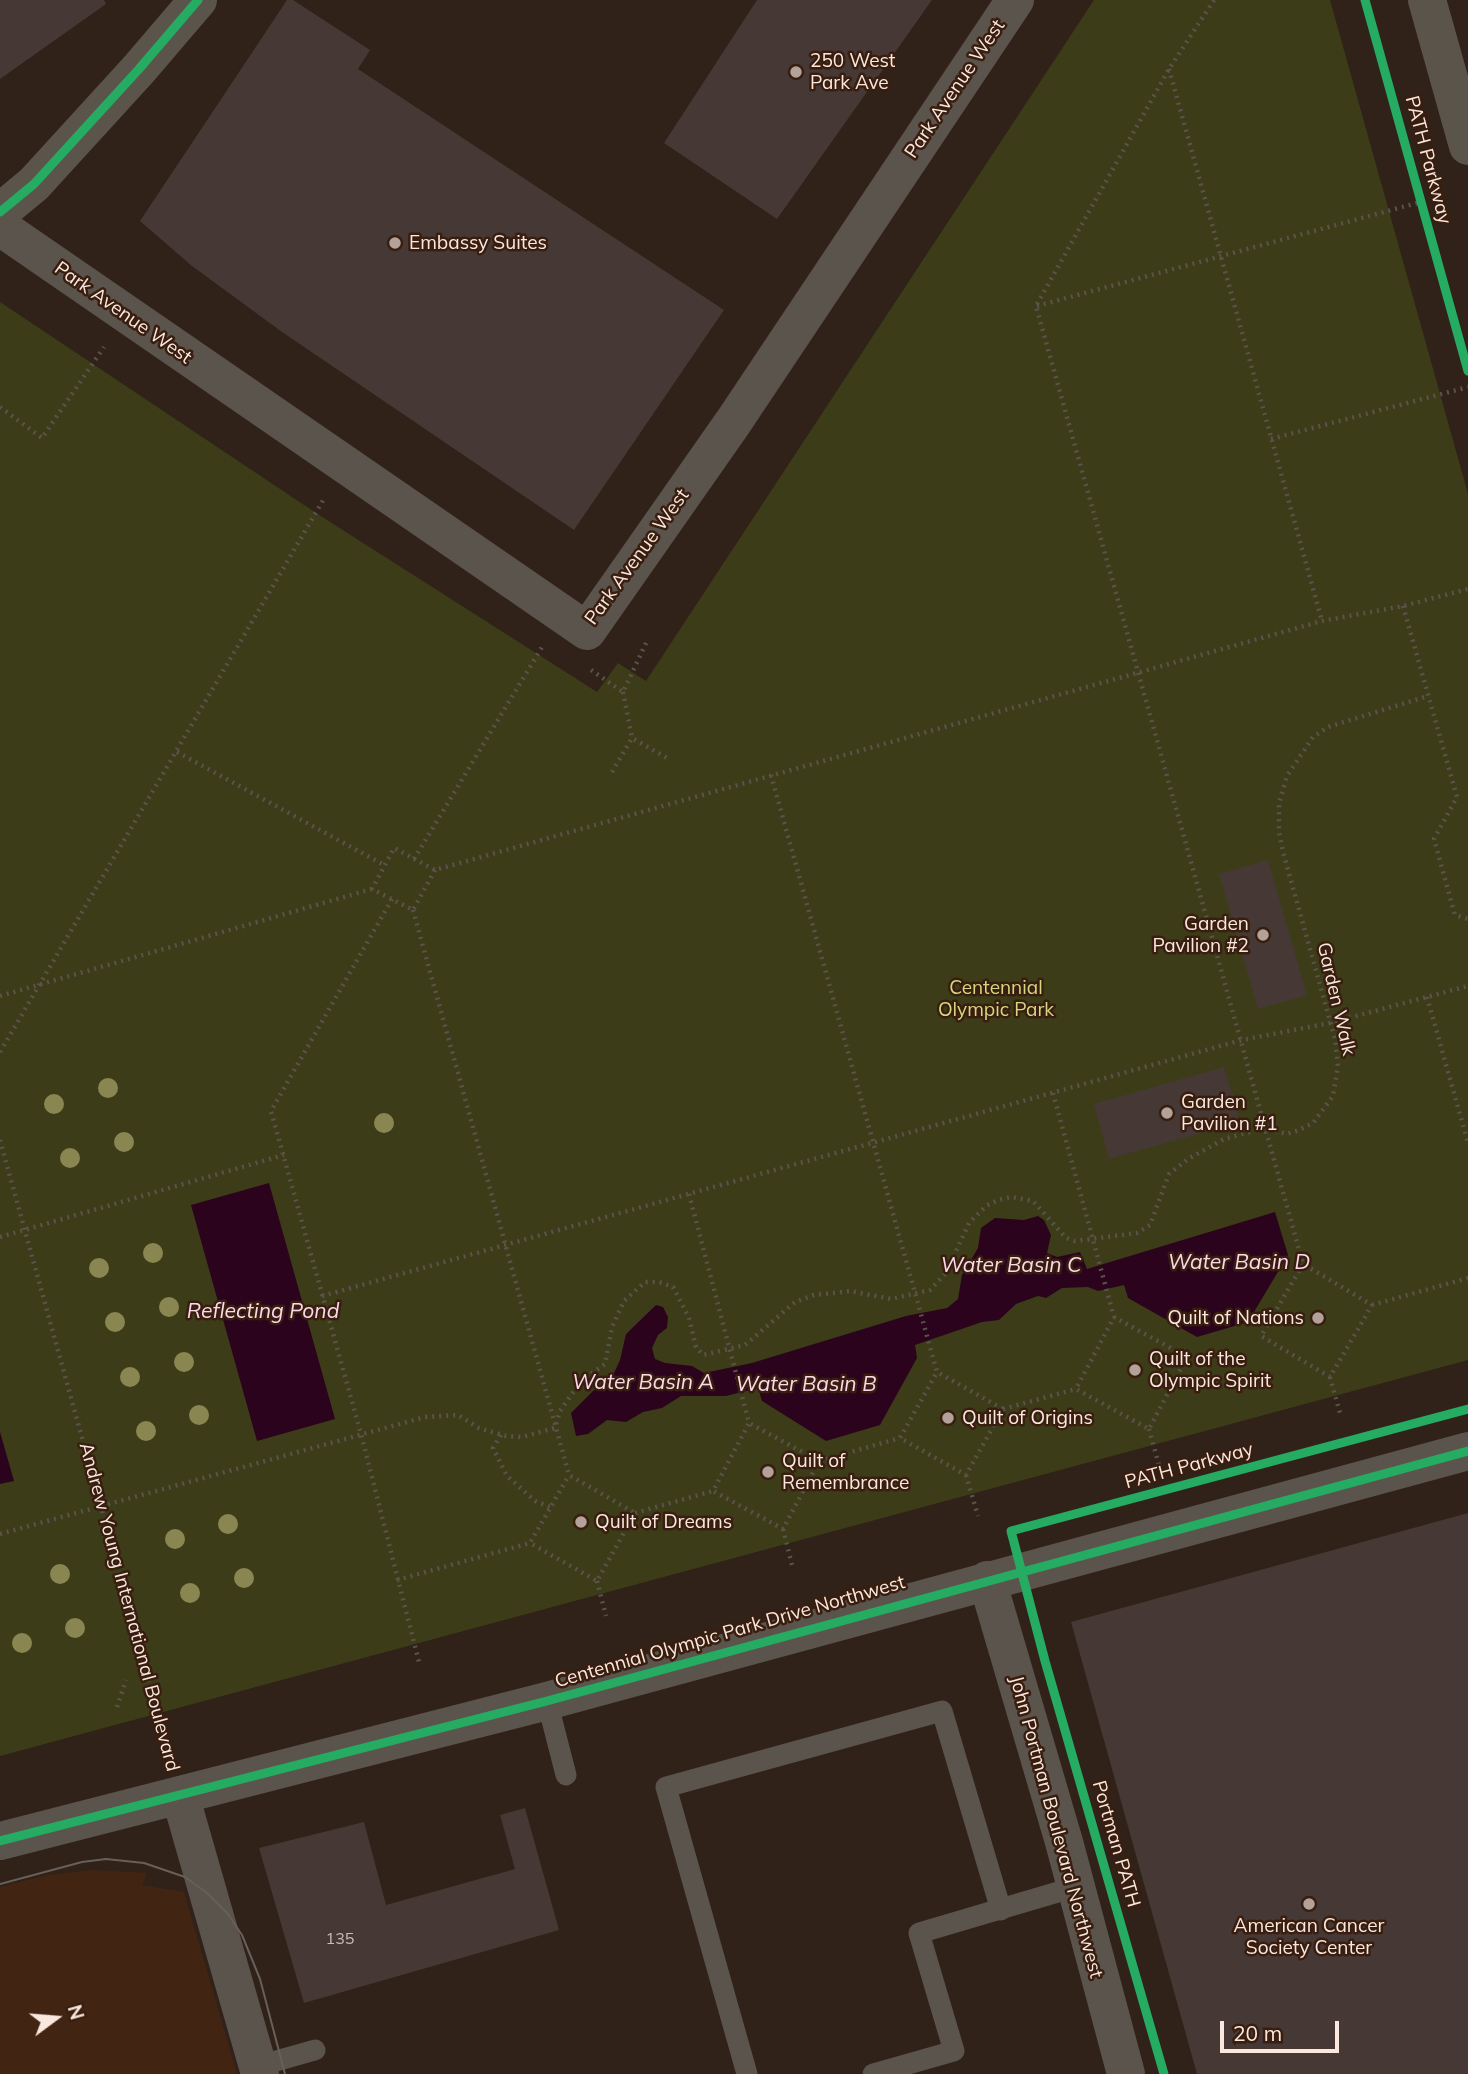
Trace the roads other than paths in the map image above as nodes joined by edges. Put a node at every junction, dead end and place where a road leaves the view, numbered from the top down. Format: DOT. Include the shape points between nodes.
graph roads {
  1 [pos="198,0"];
  2 [pos="1014,0"];
  3 [pos="1427,0"];
  4 [pos="1468,146"];
  5 [pos="0,212"];
  6 [pos="0,227"];
  7 [pos="1468,1451"];
  8 [pos="986,1580"];
  9 [pos="547,1701"];
  10 [pos="566,1775"];
  11 [pos="180,1795"];
  12 [pos="0,1841"];
  13 [pos="1075,1887"];
  14 [pos="1001,1910"];
  15 [pos="315,2050"];
  16 [pos="259,2070"];
  17 [pos="747,2074"];
  18 [pos="873,2074"];
  19 [pos="1126,2074"];
  1 -- 5 [label="main road" via="34,184"];
  2 -- 6 [label="street, Park Avenue West" via="734,421 587,631"];
  3 -- 4 [label="main road"];
  7 -- 8 [label="street, Centennial Olympic Park Drive Northwest"];
  8 -- 9 [label="street, Centennial Olympic Park Drive Northwest"];
  8 -- 13 [label="street, John Portman Boulevard Northwest"];
  9 -- 10 [label="lane"];
  9 -- 11 [label="street, Centennial Olympic Park Drive Northwest"];
  11 -- 12 [label="street, Centennial Olympic Park Drive Northwest"];
  11 -- 16 [label="street, Andrew Young International Boulevard"];
  13 -- 14 [label="lane"];
  13 -- 19 [label="street, John Portman Boulevard Northwest"];
  14 -- 17 [label="lane" via="942,1711 666,1787"];
  14 -- 18 [label="lane" via="919,1933 954,2051"];
  15 -- 16 [label="lane"];
}
